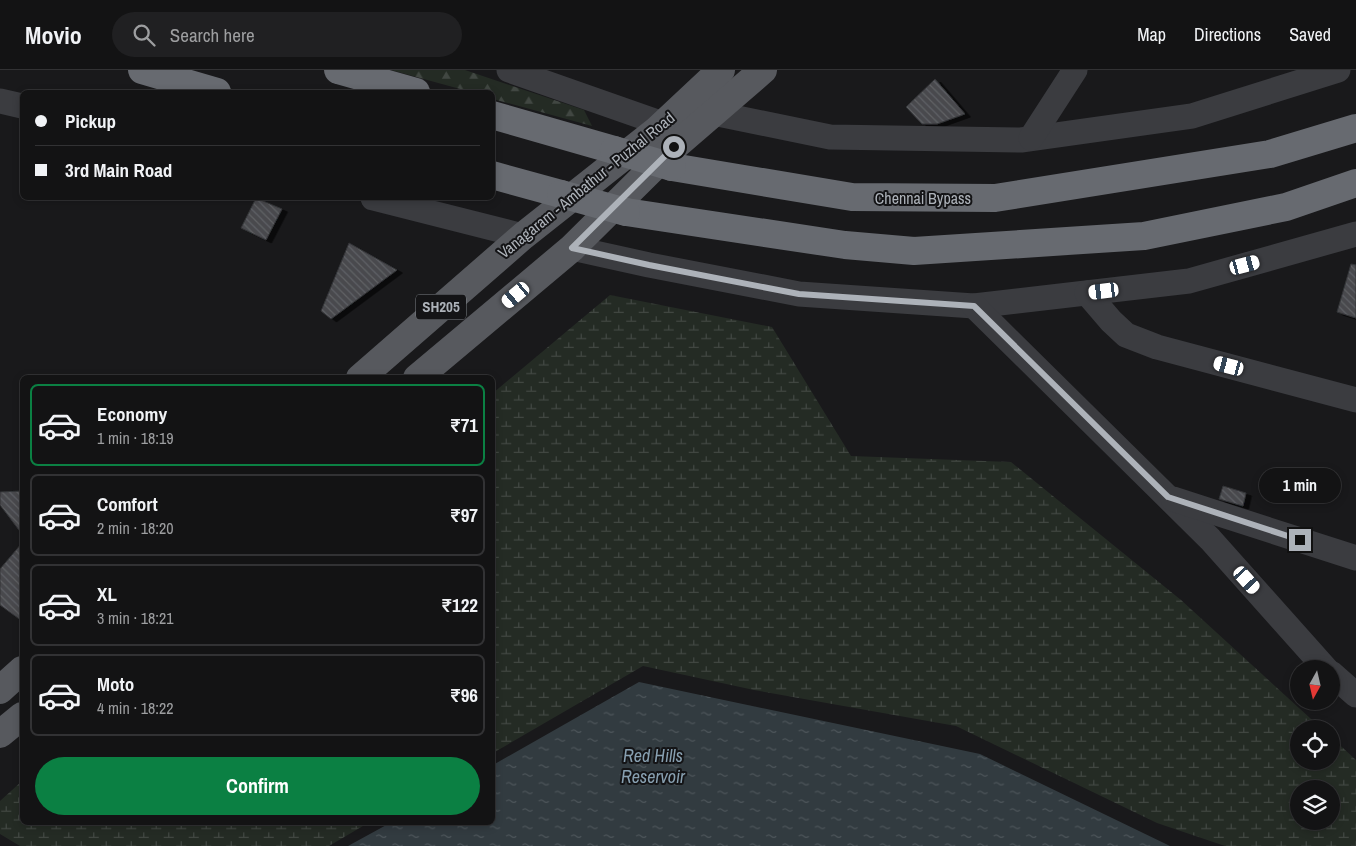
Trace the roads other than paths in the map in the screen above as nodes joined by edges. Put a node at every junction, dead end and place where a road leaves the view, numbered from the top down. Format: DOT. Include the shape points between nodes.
graph roads {
  1 [pos="142,70"];
  2 [pos="338,70"];
  3 [pos="509,70"];
  4 [pos="721,70"];
  5 [pos="763,70"];
  6 [pos="1074,70"];
  7 [pos="1338,70"];
  8 [pos="1290,78"];
  9 [pos="210,90"];
  10 [pos="409,90"];
  11 [pos="0,100"];
  12 [pos="685,103"];
  13 [pos="20,105"];
  14 [pos="713,113"];
  15 [pos="495,116"];
  16 [pos="663,124"];
  17 [pos="1356,128"];
  18 [pos="1031,138"];
  19 [pos="495,176"];
  20 [pos="1356,183"];
  21 [pos="381,200"];
  22 [pos="1356,234"];
  23 [pos="522,236"];
  24 [pos="572,248"];
  25 [pos="1088,293"];
  26 [pos="974,306"];
  27 [pos="363,375"];
  28 [pos="421,375"];
  29 [pos="1356,400"];
  30 [pos="1168,497"];
  31 [pos="1356,558"];
  32 [pos="1318,660"];
  33 [pos="20,672"];
  34 [pos="1340,681"];
  35 [pos="0,690"];
  36 [pos="1356,695"];
  37 [pos="20,718"];
  38 [pos="0,734"];
  1 -- 9 [label="highway"];
  2 -- 10 [label="highway"];
  3 -- 16 [label="street"];
  4 -- 12 [label="main road, Vanagaram - Ambathur - Puzhal Road / SH205"];
  5 -- 14 [label="main road"];
  6 -- 18 [label="street"];
  7 -- 8 [label="street"];
  8 -- 18 [label="street" via="1192,116"];
  11 -- 13 [label="street"];
  12 -- 14 [label="street"];
  12 -- 16 [label="main road, Vanagaram - Ambathur - Puzhal Road / SH205"];
  14 -- 18 [label="street" via="830,137"];
  14 -- 24 [label="main road"];
  15 -- 17 [label="highway, Chennai Bypass, bridge" via="672,167 852,197 995,198 1270,154"];
  16 -- 23 [label="main road, Vanagaram - Ambathur - Puzhal Road / SH205"];
  19 -- 20 [label="highway, bridge" via="638,216 845,245 914,251 1144,236 1286,207"];
  21 -- 23 [label="street"];
  22 -- 25 [label="street" via="1189,281"];
  23 -- 27 [label="main road, Vanagaram - Ambathur - Puzhal Road / SH205"];
  24 -- 26 [label="street" via="799,294"];
  24 -- 28 [label="main road"];
  25 -- 26 [label="street"];
  25 -- 29 [label="street" via="1126,335 1157,347"];
  26 -- 30 [label="street"];
  30 -- 31 [label="street"];
  30 -- 32 [label="street"];
  33 -- 35 [label="main road"];
  34 -- 36 [label="street"];
  37 -- 38 [label="main road"];
}
